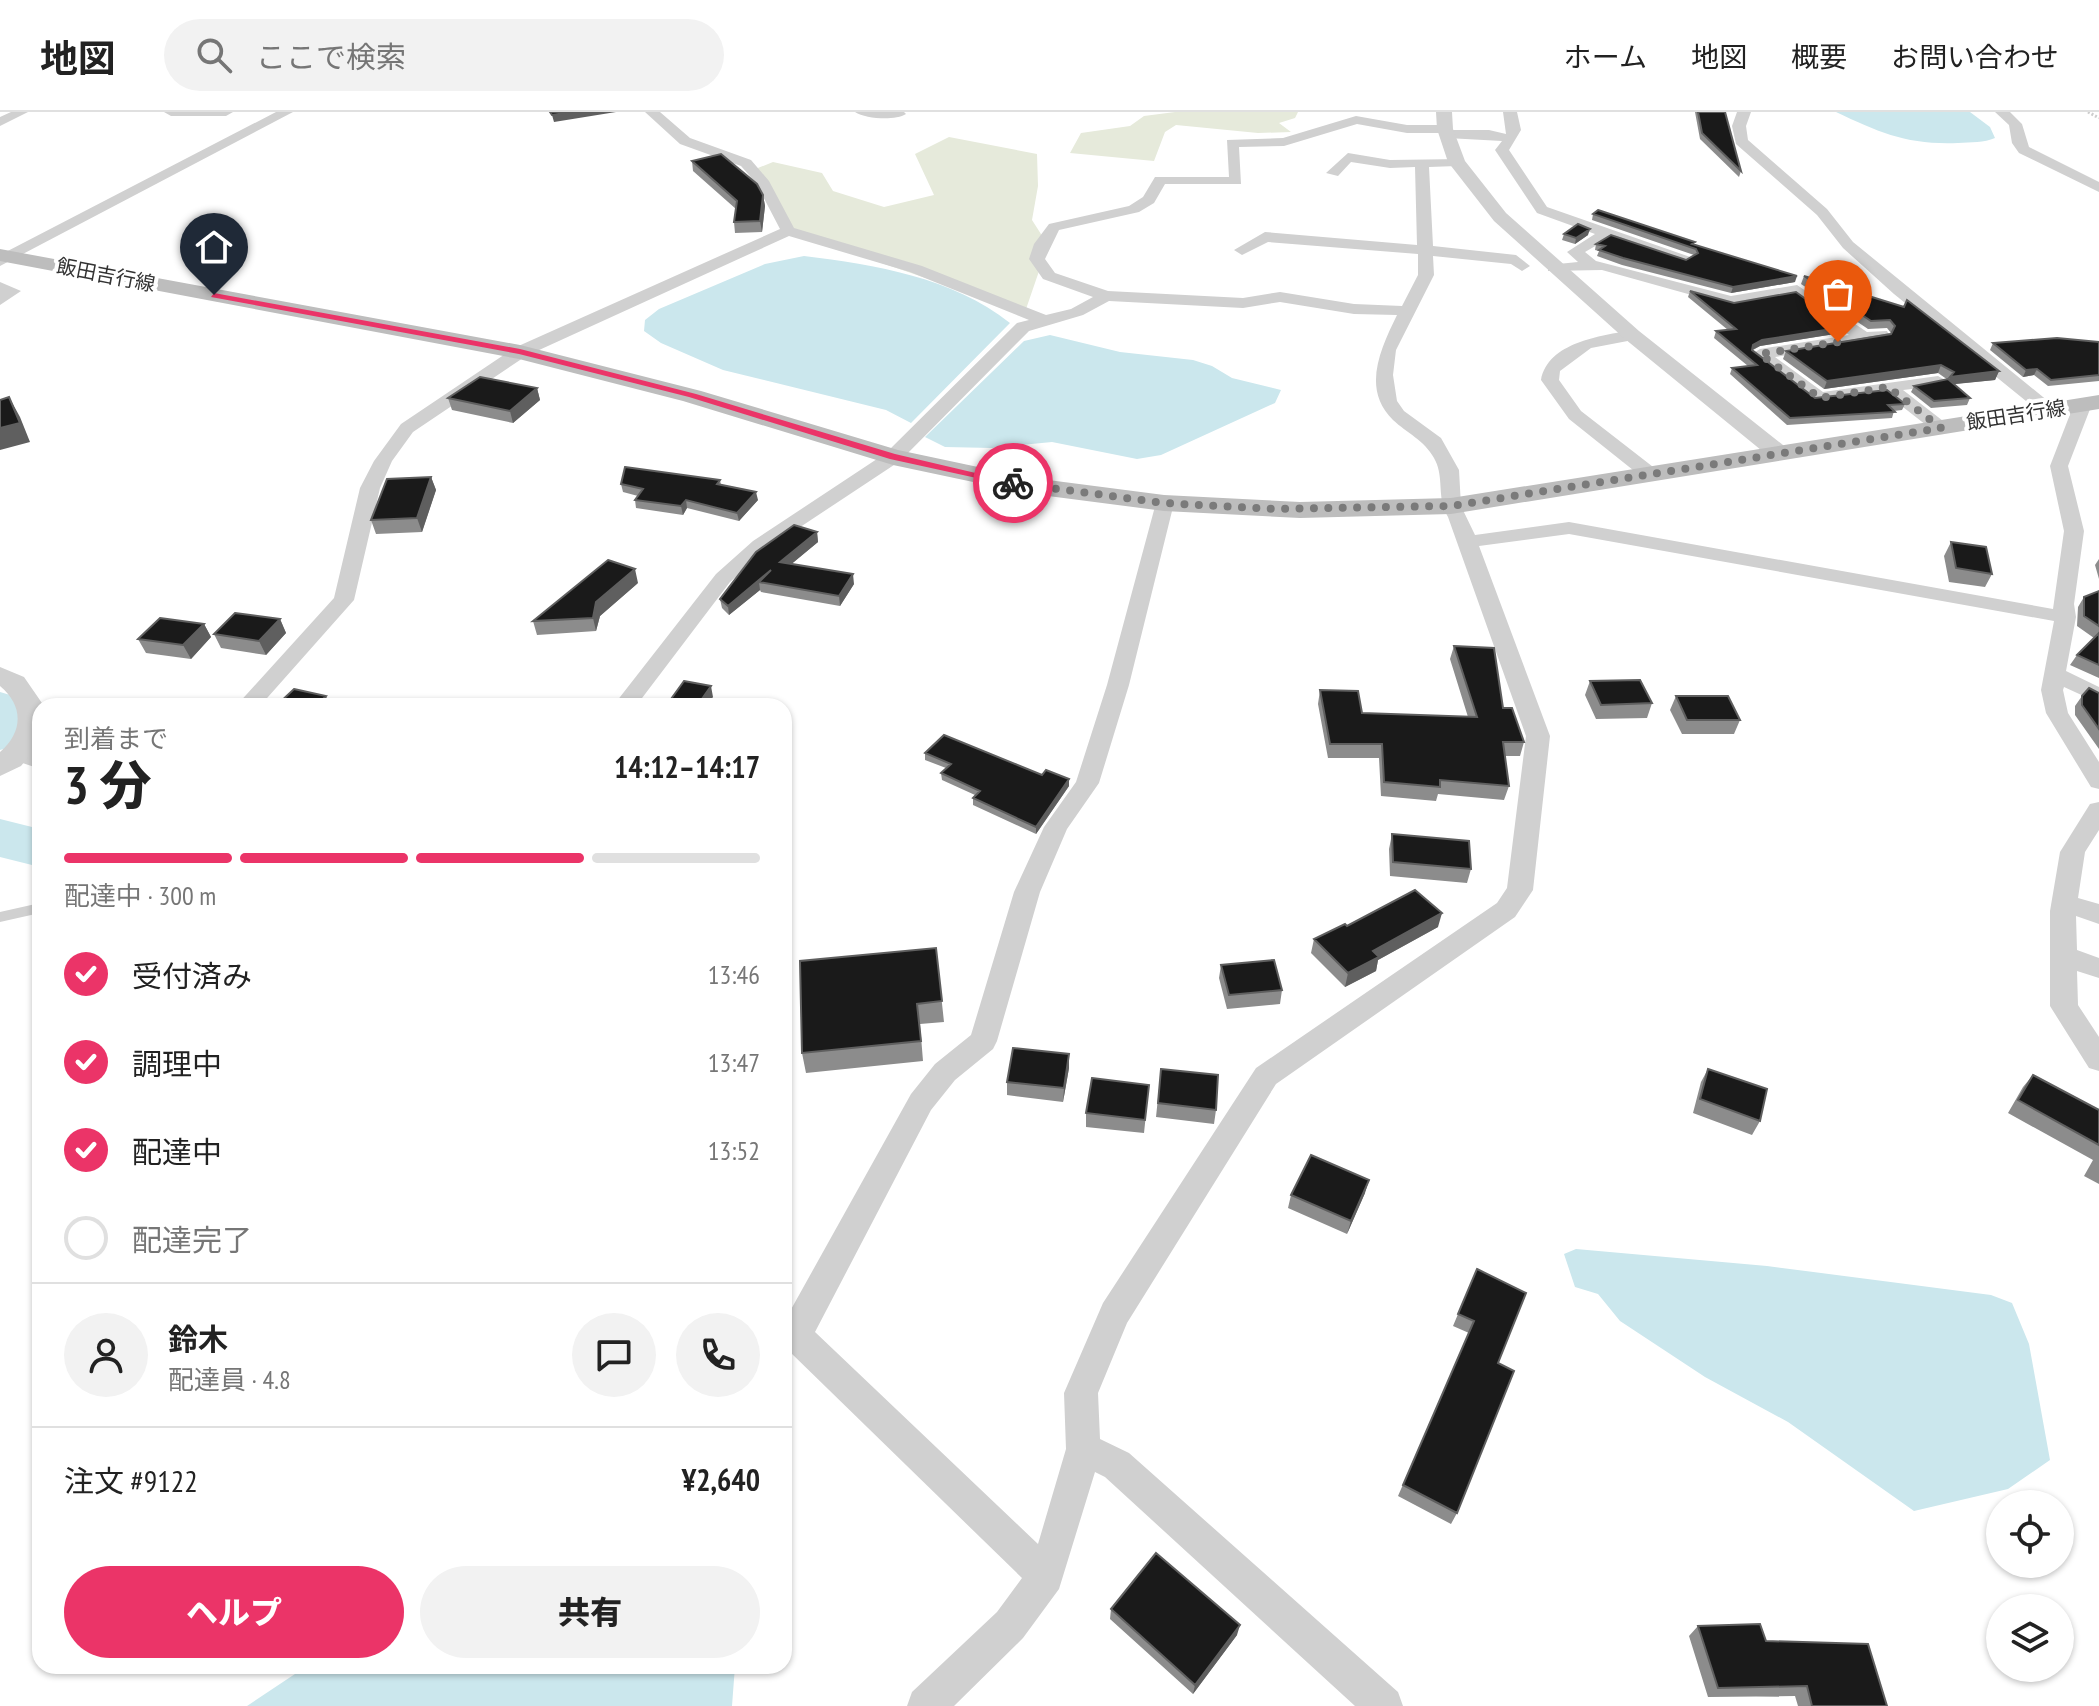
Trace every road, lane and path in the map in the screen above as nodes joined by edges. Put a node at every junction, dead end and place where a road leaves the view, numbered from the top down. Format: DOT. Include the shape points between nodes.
graph roads {
  1 [pos="21,112"];
  2 [pos="171,112"];
  3 [pos="226,112"];
  4 [pos="286,112"];
  5 [pos="652,112"];
  6 [pos="862,112"];
  7 [pos="1510,112"];
  8 [pos="1744,112"];
  9 [pos="2002,112"];
  10 [pos="2088,112"];
  11 [pos="899,114"];
  12 [pos="2099,118"];
  13 [pos="0,122"];
  14 [pos="1229,125"];
  15 [pos="1445,125"];
  16 [pos="1510,139"];
  17 [pos="1232,143"];
  18 [pos="1457,162"];
  19 [pos="1422,164"];
  20 [pos="1333,173"];
  21 [pos="2099,188"];
  22 [pos="1320,221"];
  23 [pos="788,231"];
  24 [pos="1607,233"];
  25 [pos="1312,241"];
  26 [pos="1425,249"];
  27 [pos="1242,250"];
  28 [pos="7,252"];
  29 [pos="1685,258"];
  30 [pos="1592,265"];
  31 [pos="1522,266"];
  32 [pos="1554,268"];
  33 [pos="1295,282"];
  34 [pos="0,287"];
  35 [pos="1106,296"];
  36 [pos="1280,297"];
  37 [pos="0,300"];
  38 [pos="1243,303"];
  39 [pos="1410,311"];
  40 [pos="1223,315"];
  41 [pos="1048,322"];
  42 [pos="1632,335"];
  43 [pos="520,352"];
  44 [pos="1938,381"];
  45 [pos="1888,387"];
  46 [pos="2091,403"];
  47 [pos="2048,410"];
  48 [pos="1941,428"];
  49 [pos="1780,454"];
  50 [pos="893,457"];
  51 [pos="1650,474"];
  52 [pos="1164,503"];
  53 [pos="1451,506"];
  54 [pos="1467,542"];
  55 [pos="2065,617"];
  56 [pos="2055,674"];
  57 [pos="0,676"];
  58 [pos="2099,696"];
  59 [pos="254,698"];
  60 [pos="630,698"];
  61 [pos="32,705"];
  62 [pos="32,731"];
  63 [pos="20,760"];
  64 [pos="2099,781"];
  65 [pos="2099,810"];
  66 [pos="2064,903"];
  67 [pos="32,910"];
  68 [pos="2099,914"];
  69 [pos="0,917"];
  70 [pos="2063,956"];
  71 [pos="2099,968"];
  72 [pos="2099,1060"];
  73 [pos="792,1332"];
  74 [pos="792,1338"];
  75 [pos="1083,1449"];
  76 [pos="1046,1576"];
  77 [pos="926,1706"];
  78 [pos="1384,1706"];
  1 -- 13 [label="street"];
  2 -- 3 [label="street"];
  4 -- 28 [label="street"];
  5 -- 23 [label="street" via="685,141 746,163 762,181"];
  6 -- 11 [label="street"];
  7 -- 16 [label="street"];
  8 -- 47 [label="street" via="1741,141 1900,291"];
  9 -- 21 [label="street" via="2015,124 2024,150"];
  10 -- 12 [label="path"];
  14 -- 17 [label="street"];
  15 -- 16 [label="street"];
  15 -- 17 [label="street" via="1407,129 1356,120 1284,142"];
  15 -- 18 [label="street"];
  16 -- 24 [label="street" via="1502,150 1506,162 1542,210"];
  17 -- 35 [label="street" via="1236,181 1160,180 1149,200 1134,209 1054,227 1037,259 1049,276"];
  18 -- 19 [label="street"];
  18 -- 32 [label="street" via="1500,217"];
  19 -- 20 [label="street" via="1348,157"];
  19 -- 26 [label="street"];
  22 -- 25 [label="street"];
  23 -- 41 [label="street" via="916,269"];
  23 -- 43 [label="street"];
  24 -- 29 [label="street"];
  24 -- 30 [label="street" via="1575,252"];
  25 -- 26 [label="street"];
  25 -- 27 [label="street" via="1265,237"];
  26 -- 31 [label="street" via="1516,260"];
  26 -- 39 [label="street" via="1426,275"];
  28 -- 43 [label="main road, 飯田吉行線"];
  30 -- 32 [label="street"];
  30 -- 45 [label="street" via="1731,301 1797,290 1873,337 1760,354 1820,398"];
  32 -- 42 [label="street"];
  33 -- 36 [label="street"];
  34 -- 37 [label="street" via="13,291"];
  35 -- 38 [label="street"];
  35 -- 41 [label="street"];
  36 -- 38 [label="street"];
  36 -- 39 [label="street" via="1354,309"];
  38 -- 40 [label="street"];
  39 -- 53 [label="street" via="1388,350 1388,401 1434,442 1450,470"];
  41 -- 50 [label="street" via="1023,327"];
  42 -- 49 [label="street"];
  42 -- 51 [label="street" via="1586,344 1552,369 1550,380 1575,415"];
  43 -- 50 [label="main road, 飯田吉行線" via="692,396"];
  43 -- 59 [label="street" via="407,428 370,488 344,600"];
  44 -- 45 [label="street"];
  45 -- 48 [label="street"];
  46 -- 47 [label="main road, 飯田吉行線"];
  46 -- 55 [label="street" via="2059,466 2074,531"];
  47 -- 48 [label="main road, 飯田吉行線"];
  48 -- 49 [label="main road, 飯田吉行線"];
  49 -- 51 [label="main road, 飯田吉行線"];
  50 -- 52 [label="main road, 飯田吉行線" via="1025,485"];
  50 -- 60 [label="street" via="760,545 723,578"];
  51 -- 53 [label="main road, 飯田吉行線"];
  52 -- 53 [label="main road, 飯田吉行線" via="1300,510"];
  52 -- 73 [label="street" via="1087,783 1056,827 1027,892 983,1041 945,1072 921,1102"];
  53 -- 54 [label="street"];
  54 -- 55 [label="street" via="1569,528"];
  54 -- 75 [label="street" via="1538,736 1520,890 1506,910 1266,1076 1115,1314 1081,1393"];
  55 -- 56 [label="street"];
  56 -- 58 [label="street"];
  56 -- 64 [label="street" via="2057,713"];
  57 -- 61 [label="street" via="11,679"];
  62 -- 63 [label="street"];
  65 -- 66 [label="street" via="2073,852"];
  66 -- 68 [label="street"];
  66 -- 70 [label="street"];
  67 -- 69 [label="lane"];
  70 -- 71 [label="street"];
  70 -- 72 [label="street" via="2064,1006"];
  74 -- 76 [label="street"];
  75 -- 76 [label="street"];
  75 -- 78 [label="street" via="1117,1465"];
  76 -- 77 [label="street" via="1010,1625"];
}
